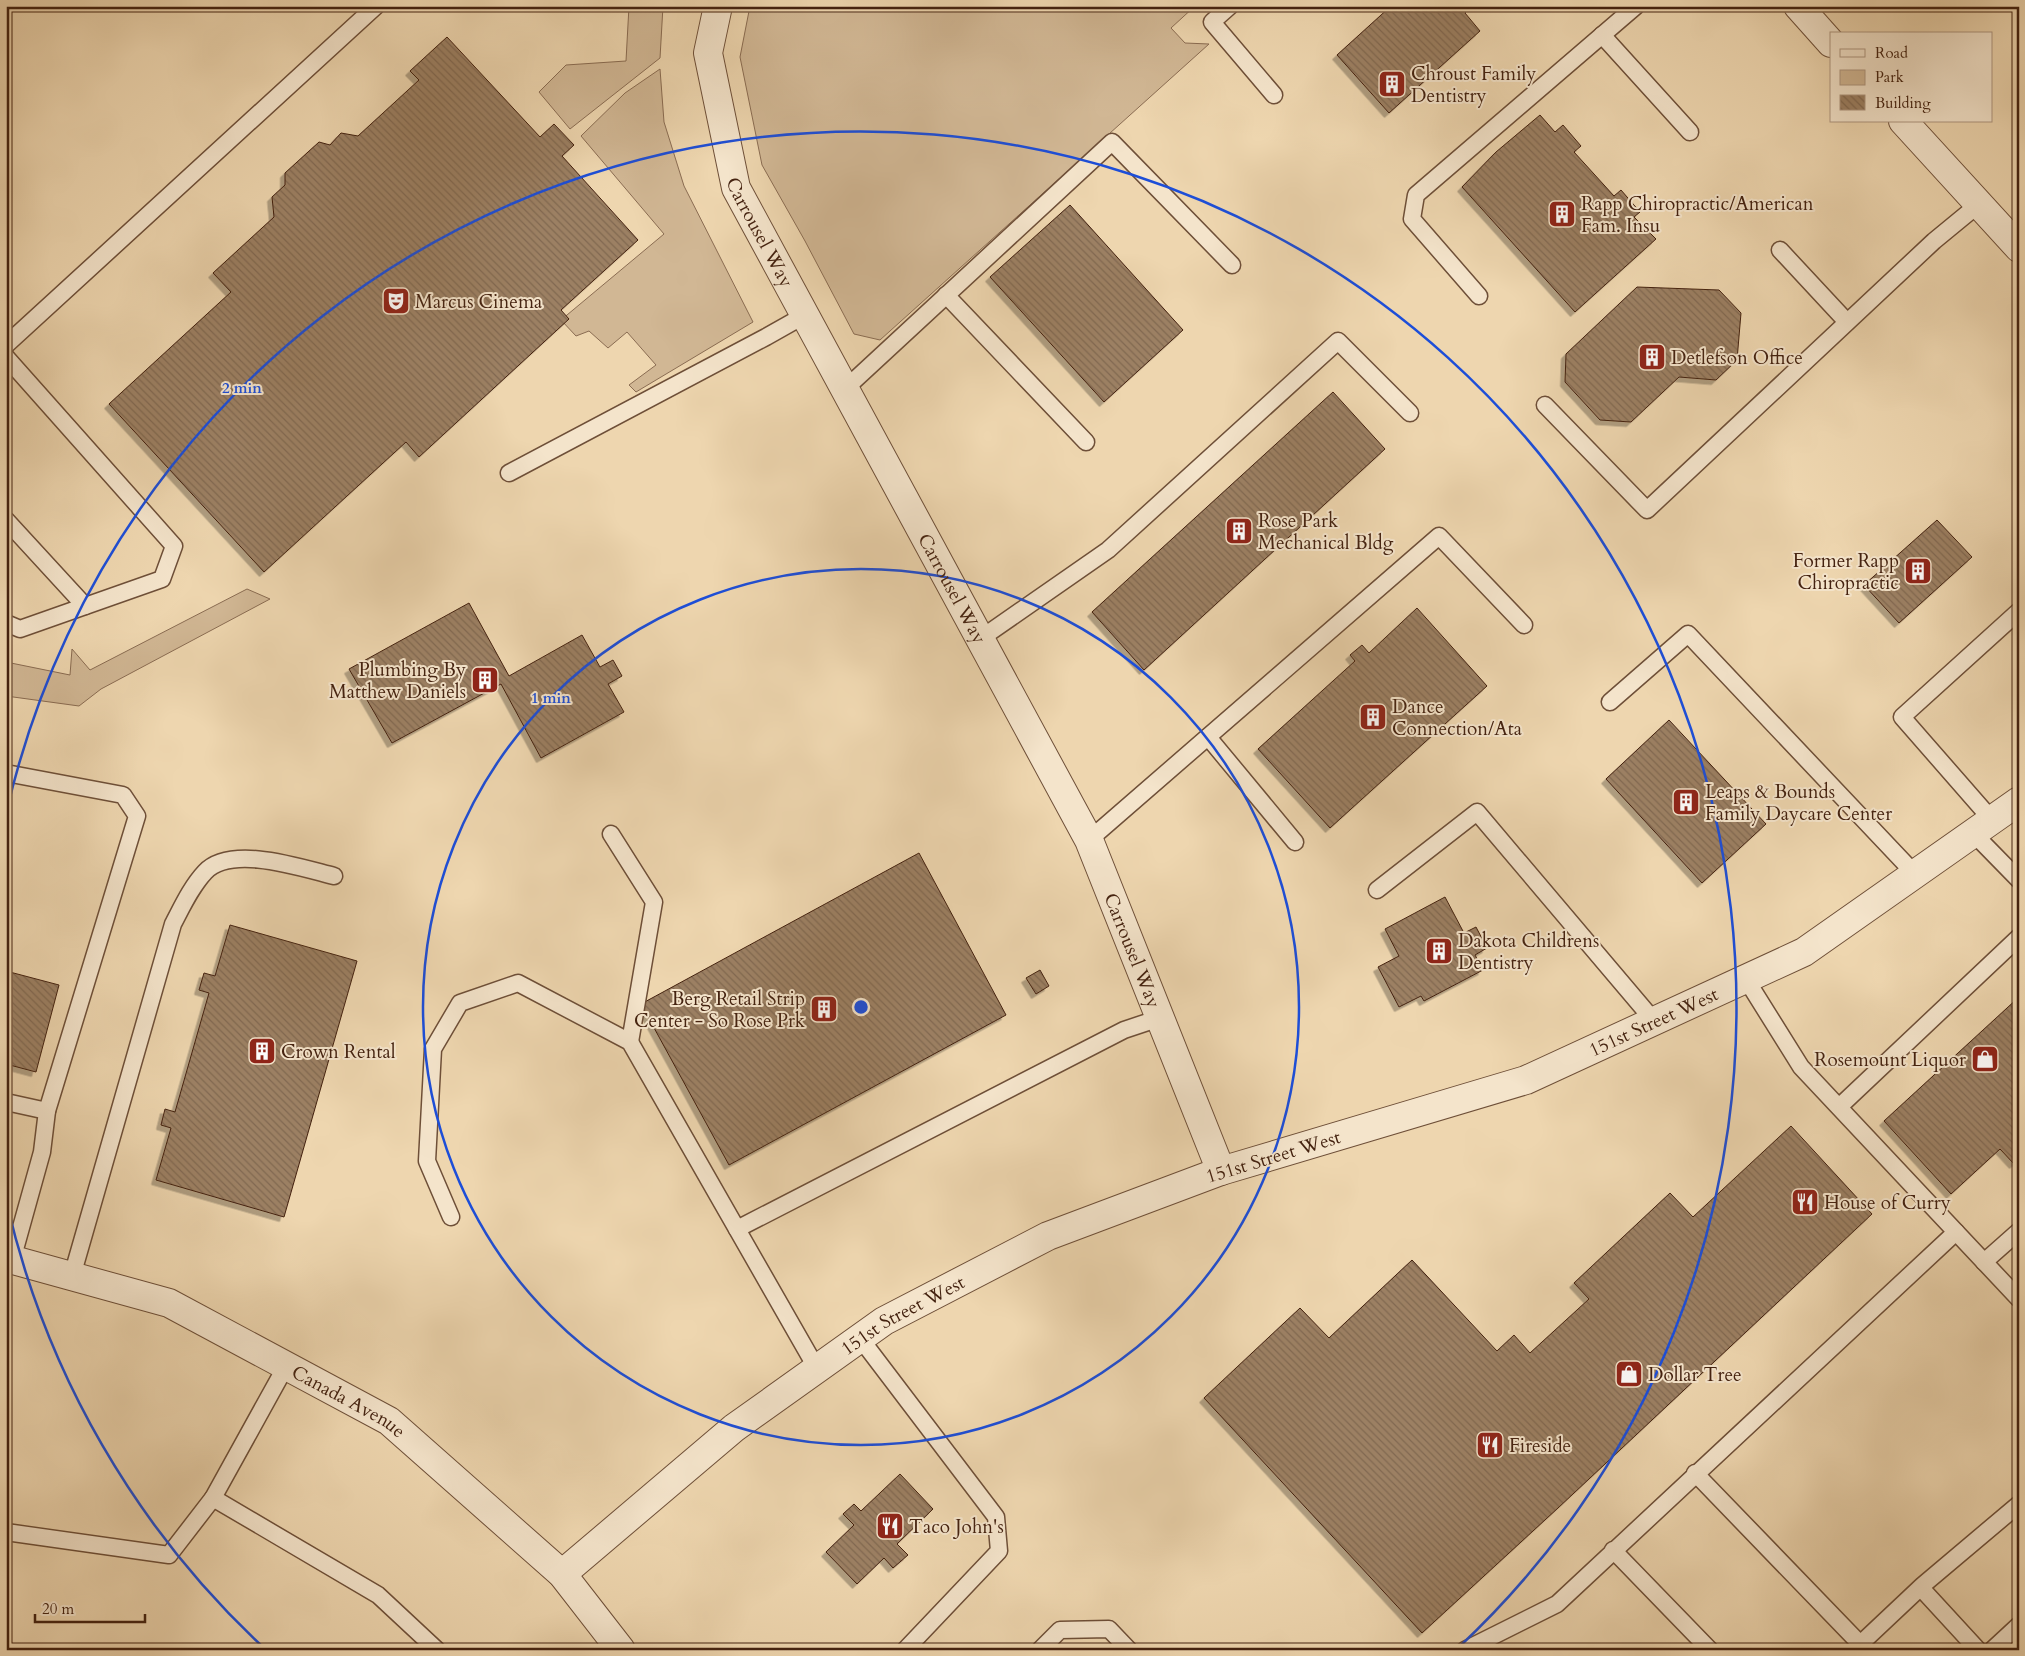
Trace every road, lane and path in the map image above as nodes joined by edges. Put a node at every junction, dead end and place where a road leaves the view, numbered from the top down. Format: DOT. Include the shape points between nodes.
graph roads {
  1 [pos="376,6"];
  2 [pos="718,6"];
  3 [pos="1230,6"];
  4 [pos="1636,6"];
  5 [pos="1798,6"];
  6 [pos="1602,35"];
  7 [pos="1830,42"];
  8 [pos="1274,95"];
  9 [pos="1904,122"];
  10 [pos="1690,132"];
  11 [pos="1979,204"];
  12 [pos="2019,248"];
  13 [pos="1780,250"];
  14 [pos="1232,265"];
  15 [pos="946,295"];
  16 [pos="1480,296"];
  17 [pos="805,315"];
  18 [pos="1847,322"];
  19 [pos="6,345"];
  20 [pos="6,357"];
  21 [pos="845,389"];
  22 [pos="1545,405"];
  23 [pos="1410,413"];
  24 [pos="1086,442"];
  25 [pos="508,473"];
  26 [pos="6,520"];
  27 [pos="85,606"];
  28 [pos="2019,611"];
  29 [pos="6,623"];
  30 [pos="1524,625"];
  31 [pos="980,639"];
  32 [pos="1610,702"];
  33 [pos="1208,737"];
  34 [pos="6,773"];
  35 [pos="2019,801"];
  36 [pos="1983,827"];
  37 [pos="611,834"];
  38 [pos="1089,840"];
  39 [pos="1295,842"];
  40 [pos="1915,874"];
  41 [pos="334,876"];
  42 [pos="2019,880"];
  43 [pos="1377,890"];
  44 [pos="2019,937"];
  45 [pos="1746,978"];
  46 [pos="1160,1018"];
  47 [pos="1654,1021"];
  48 [pos="630,1042"];
  49 [pos="6,1102"];
  50 [pos="1839,1107"];
  51 [pos="47,1111"];
  52 [pos="1221,1171"];
  53 [pos="451,1217"];
  54 [pos="737,1229"];
  55 [pos="2019,1231"];
  56 [pos="1956,1232"];
  57 [pos="9,1259"];
  58 [pos="1984,1262"];
  59 [pos="72,1276"];
  60 [pos="2019,1299"];
  61 [pos="860,1338"];
  62 [pos="286,1366"];
  63 [pos="817,1369"];
  64 [pos="1695,1473"];
  65 [pos="214,1498"];
  66 [pos="2019,1504"];
  67 [pos="6,1532"];
  68 [pos="1613,1550"];
  69 [pos="562,1574"];
  70 [pos="1921,1588"];
  71 [pos="2019,1626"];
  72 [pos="1860,1648"];
  73 [pos="437,1650"];
  74 [pos="622,1650"];
  75 [pos="905,1650"];
  76 [pos="1040,1650"];
  77 [pos="1130,1650"];
  78 [pos="1465,1650"];
  79 [pos="1710,1650"];
  80 [pos="1978,1650"];
  81 [pos="1992,1650"];
  1 -- 19 [label="lane"];
  2 -- 17 [label="street, Carrousel Way" via="708,53 736,188"];
  3 -- 8 [label="lane" via="1212,22"];
  4 -- 6 [label="lane"];
  5 -- 7 [label="street"];
  6 -- 10 [label="lane"];
  6 -- 16 [label="lane" via="1416,196 1412,219"];
  9 -- 11 [label="street"];
  11 -- 12 [label="street"];
  11 -- 18 [label="lane"];
  13 -- 18 [label="lane"];
  14 -- 15 [label="lane" via="1112,142"];
  15 -- 21 [label="lane"];
  15 -- 24 [label="lane"];
  17 -- 21 [label="street, Carrousel Way"];
  17 -- 25 [label="lane"];
  18 -- 22 [label="lane" via="1647,510"];
  20 -- 27 [label="lane" via="174,546 162,579"];
  21 -- 31 [label="street, Carrousel Way"];
  23 -- 31 [label="lane" via="1338,341 1108,550"];
  26 -- 27 [label="lane"];
  27 -- 29 [label="lane" via="20,628"];
  28 -- 36 [label="lane" via="1902,717"];
  30 -- 33 [label="lane" via="1439,536"];
  31 -- 38 [label="street, Carrousel Way"];
  32 -- 40 [label="lane" via="1688,634"];
  33 -- 38 [label="lane"];
  33 -- 39 [label="lane"];
  34 -- 51 [label="lane" via="123,795 137,816"];
  35 -- 36 [label="street, 151st Street West"];
  36 -- 40 [label="street, 151st Street West"];
  36 -- 42 [label="lane"];
  37 -- 48 [label="lane" via="654,902"];
  38 -- 46 [label="street, Carrousel Way"];
  40 -- 45 [label="street, 151st Street West" via="1804,952"];
  41 -- 59 [label="lane" via="268,860 228,859 206,870 188,896 173,924"];
  43 -- 47 [label="lane" via="1476,812"];
  44 -- 50 [label="lane"];
  45 -- 47 [label="street, 151st Street West"];
  45 -- 50 [label="lane" via="1801,1067"];
  46 -- 52 [label="street, Carrousel Way"];
  46 -- 54 [label="lane" via="1124,1030"];
  47 -- 52 [label="street, 151st Street West" via="1526,1080"];
  48 -- 53 [label="lane" via="518,983 460,1003 434,1049 427,1161"];
  48 -- 54 [label="lane"];
  49 -- 51 [label="lane"];
  50 -- 56 [label="lane"];
  51 -- 57 [label="lane" via="42,1152"];
  52 -- 61 [label="street, 151st Street West" via="1048,1236 884,1321"];
  54 -- 63 [label="lane"];
  55 -- 58 [label="lane"];
  56 -- 58 [label="lane"];
  56 -- 64 [label="lane"];
  57 -- 59 [label="street, Canada Avenue"];
  58 -- 60 [label="lane"];
  59 -- 62 [label="street, Canada Avenue" via="169,1304"];
  61 -- 63 [label="street, 151st Street West"];
  61 -- 75 [label="lane" via="996,1517 1000,1551"];
  62 -- 65 [label="lane"];
  62 -- 69 [label="street, Canada Avenue" via="389,1421"];
  63 -- 69 [label="street, 151st Street West" via="734,1428"];
  64 -- 68 [label="lane"];
  64 -- 72 [label="lane"];
  65 -- 67 [label="lane" via="168,1555"];
  65 -- 73 [label="lane" via="378,1595"];
  66 -- 70 [label="lane"];
  68 -- 78 [label="lane" via="1557,1604"];
  68 -- 79 [label="lane"];
  69 -- 74 [label="street, Canada Avenue"];
  70 -- 72 [label="lane"];
  70 -- 80 [label="lane"];
  71 -- 81 [label="lane"];
  76 -- 77 [label="lane" via="1060,1630 1109,1629"];
}
